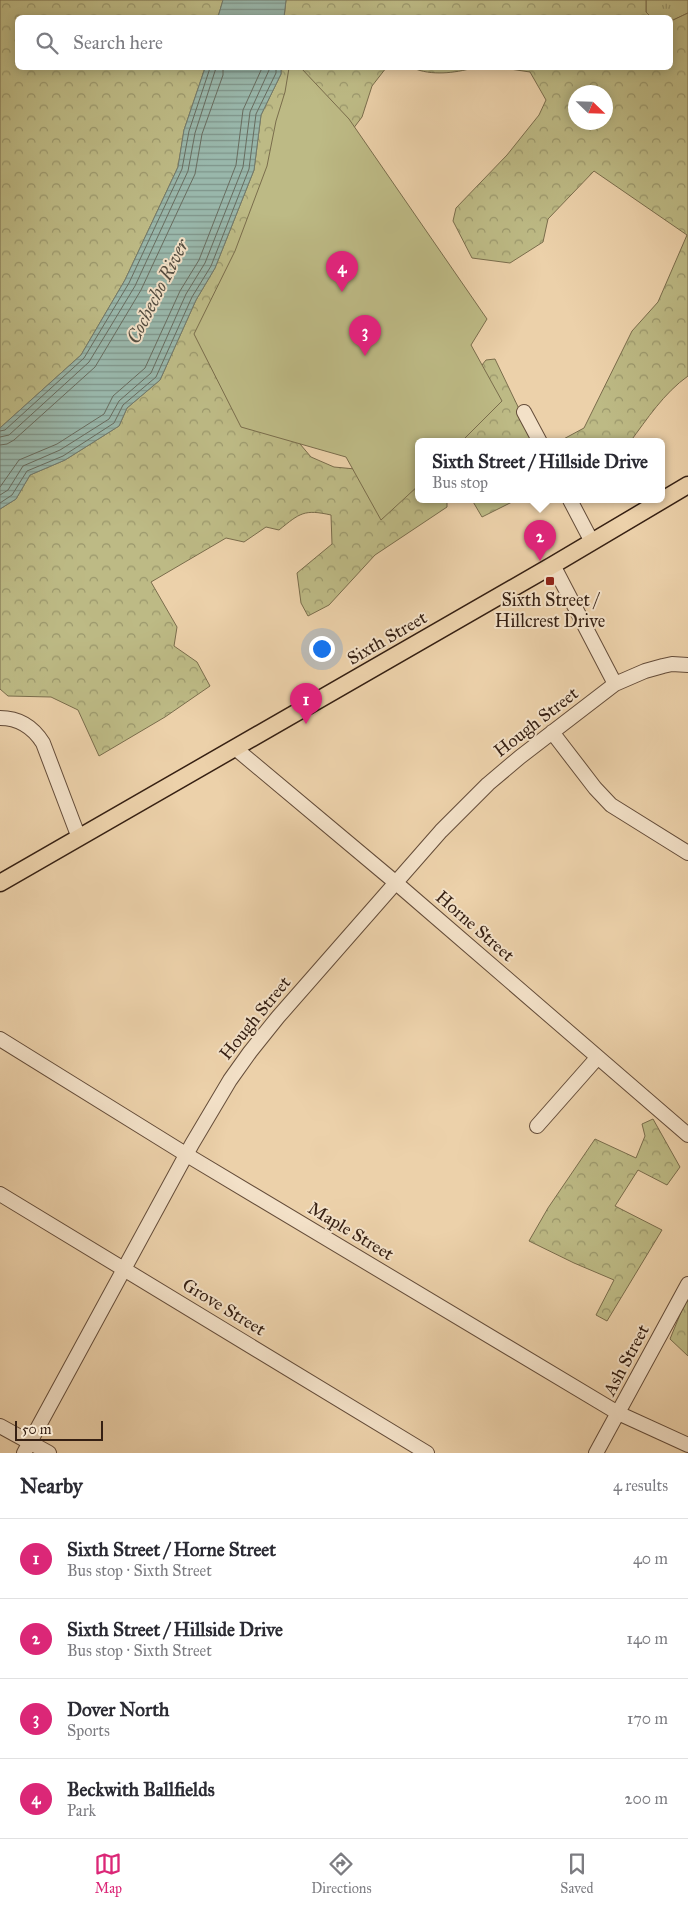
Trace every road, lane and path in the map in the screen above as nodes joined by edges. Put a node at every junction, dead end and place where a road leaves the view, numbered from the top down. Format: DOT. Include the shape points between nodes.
graph roads {
  1 [pos="524,412"];
  2 [pos="538,438"];
  3 [pos="688,485"];
  4 [pos="665,499"];
  5 [pos="572,503"];
  6 [pos="658,503"];
  7 [pos="592,542"];
  8 [pos="553,565"];
  9 [pos="688,666"];
  10 [pos="615,684"];
  11 [pos="0,718"];
  12 [pos="552,732"];
  13 [pos="235,748"];
  14 [pos="79,838"];
  15 [pos="688,853"];
  16 [pos="395,882"];
  17 [pos="0,883"];
  18 [pos="0,1040"];
  19 [pos="597,1058"];
  20 [pos="537,1126"];
  21 [pos="688,1135"];
  22 [pos="187,1155"];
  23 [pos="0,1194"];
  24 [pos="124,1269"];
  25 [pos="688,1284"];
  26 [pos="618,1413"];
  27 [pos="0,1426"];
  28 [pos="688,1445"];
  29 [pos="27,1448"];
  30 [pos="49,1453"];
  31 [pos="427,1453"];
  32 [pos="596,1453"];
  1 -- 2 [label="street"];
  3 -- 4 [label="main road, Sixth Street"];
  5 -- 7 [label="street"];
  6 -- 7 [label="main road, Sixth Street"];
  7 -- 8 [label="main road, Sixth Street"];
  8 -- 10 [label="street"];
  8 -- 13 [label="main road, Sixth Street"];
  9 -- 10 [label="street, Hough Street" via="663,666"];
  10 -- 12 [label="street, Hough Street"];
  11 -- 14 [label="street" via="26,724 43,743"];
  12 -- 15 [label="street" via="611,805"];
  12 -- 16 [label="street, Hough Street" via="475,797"];
  13 -- 14 [label="main road, Sixth Street"];
  13 -- 16 [label="street, Horne Street"];
  14 -- 17 [label="main road, Sixth Street"];
  16 -- 19 [label="street, Horne Street"];
  16 -- 22 [label="street, Hough Street" via="250,1052"];
  18 -- 22 [label="street, Maple Street"];
  19 -- 20 [label="street"];
  19 -- 21 [label="street, Horne Street"];
  22 -- 24 [label="street, Hough Street"];
  22 -- 26 [label="street, Maple Street"];
  23 -- 24 [label="street, Grove Street"];
  24 -- 29 [label="street, Hough Street"];
  24 -- 31 [label="street, Grove Street"];
  25 -- 26 [label="street, Ash Street"];
  26 -- 28 [label="street, Maple Street"];
  26 -- 32 [label="street, Ash Street"];
  27 -- 29 [label="street"];
  29 -- 30 [label="street"];
}
